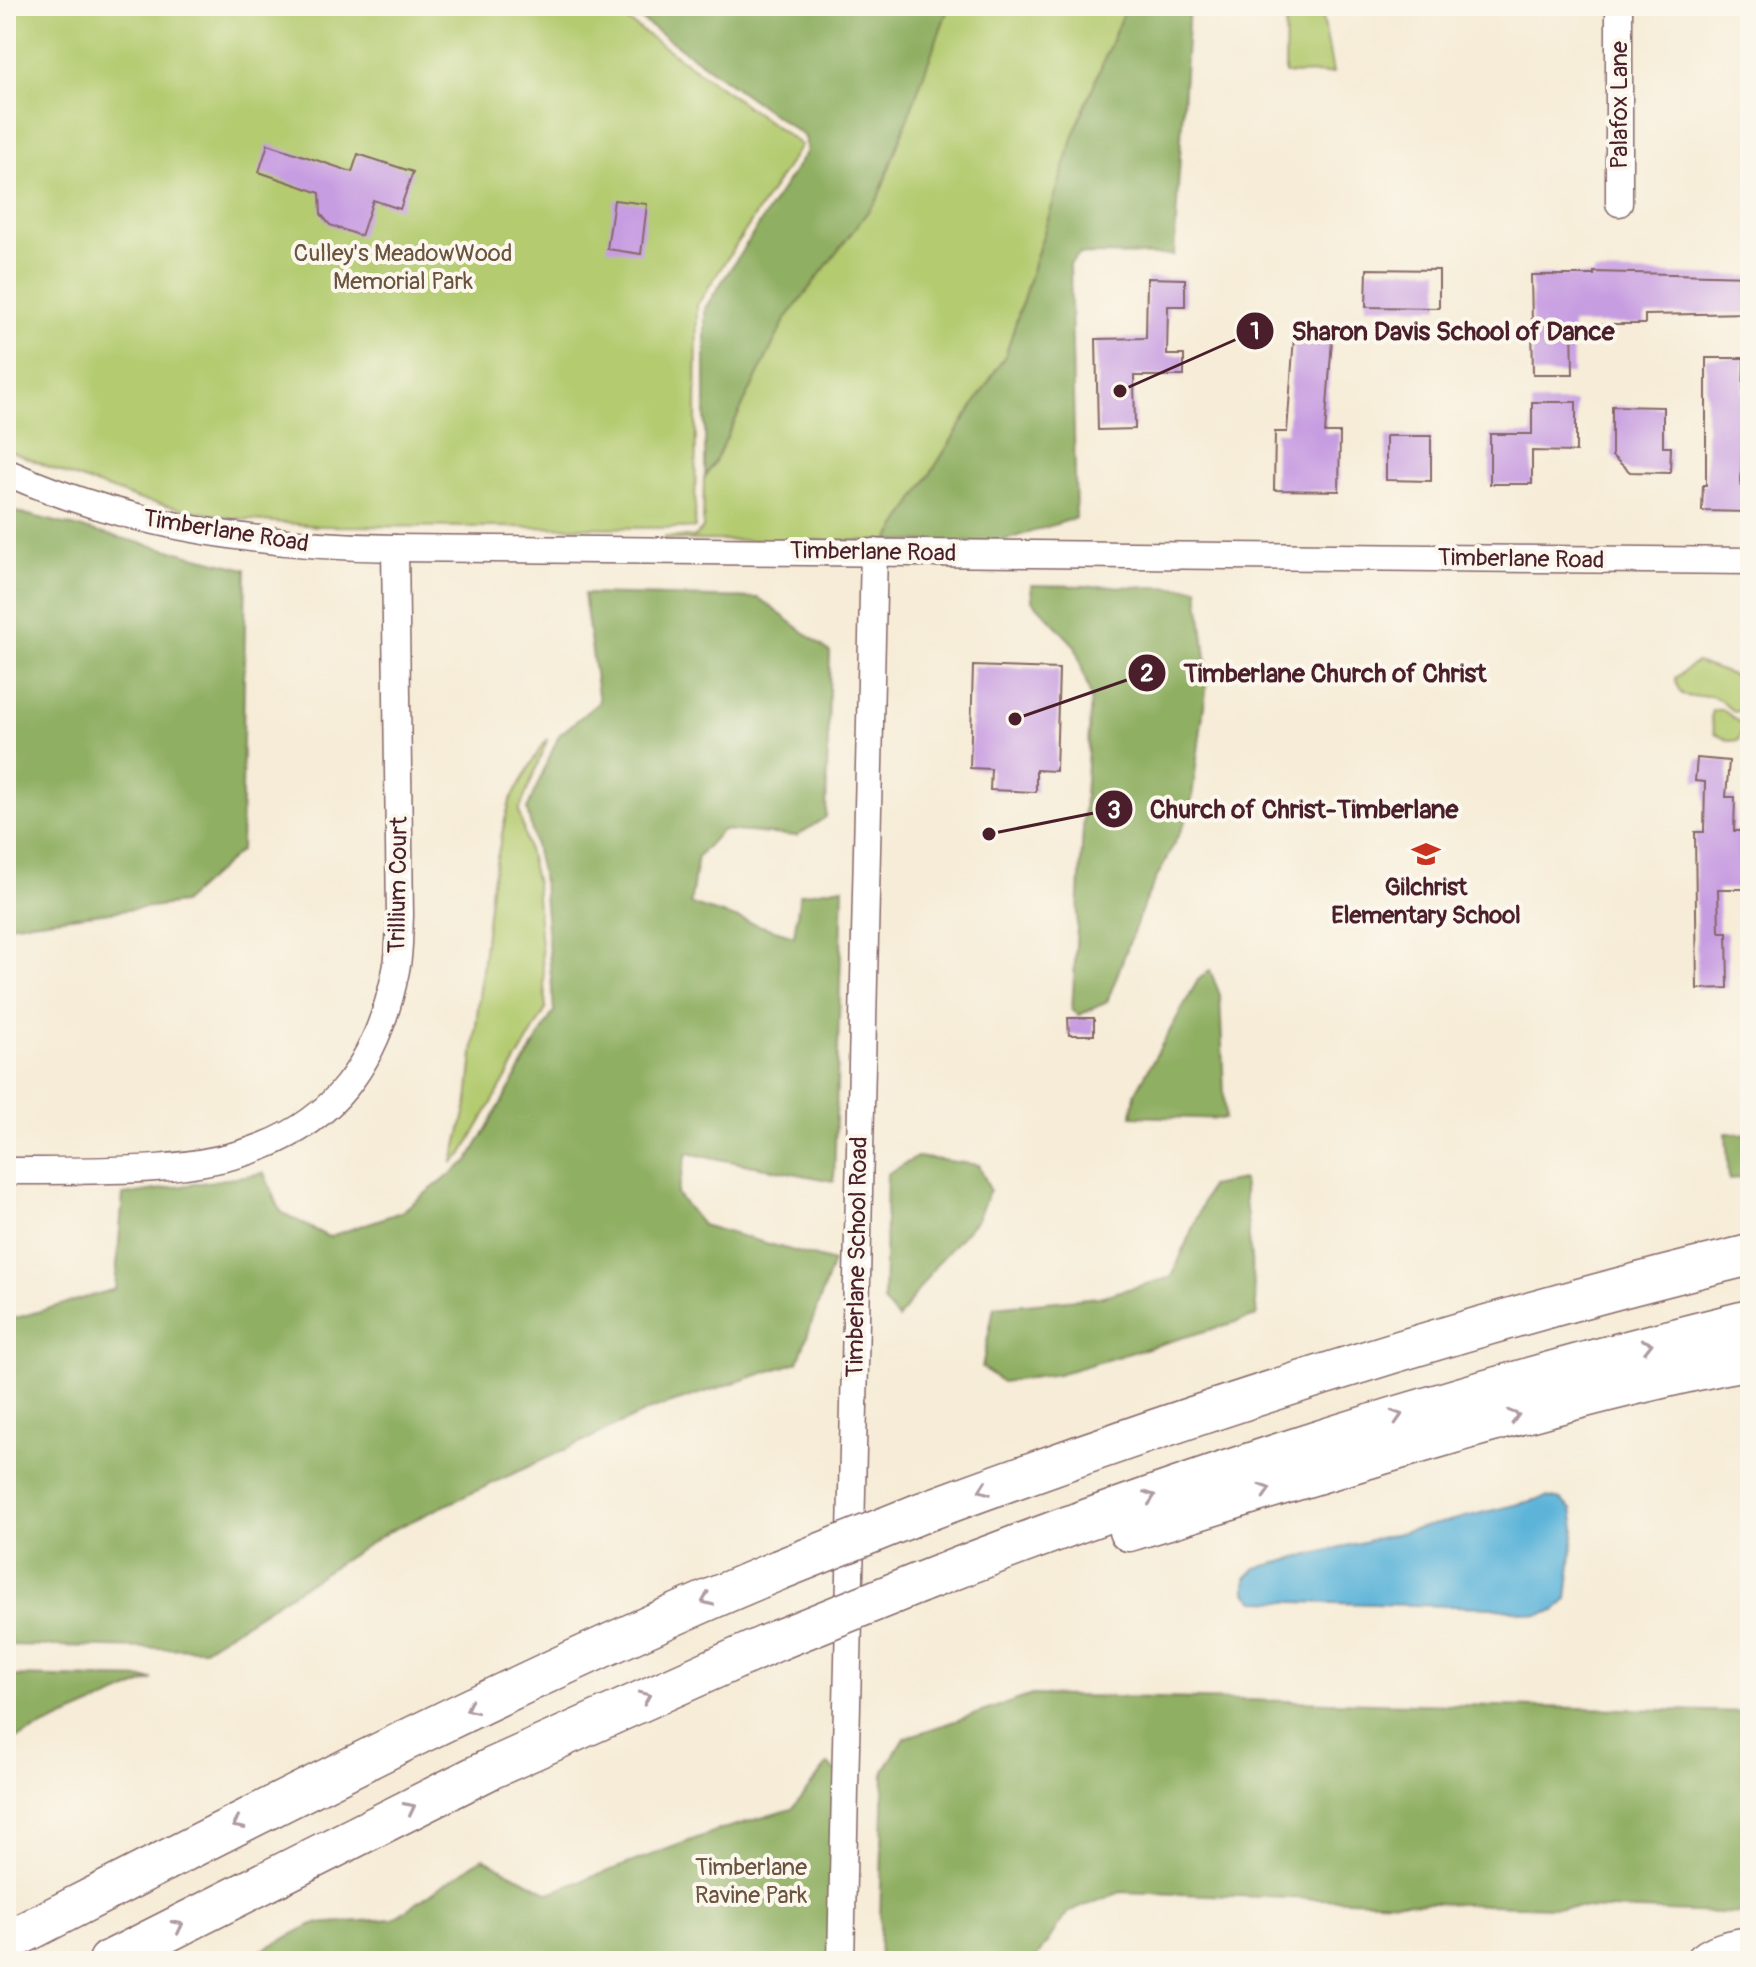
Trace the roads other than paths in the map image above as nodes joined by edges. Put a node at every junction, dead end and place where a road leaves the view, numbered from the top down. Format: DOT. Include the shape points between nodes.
graph roads {
  1 [pos="1619,6"];
  2 [pos="1619,203"];
  3 [pos="6,472"];
  4 [pos="395,548"];
  5 [pos="874,552"];
  6 [pos="1750,561"];
  7 [pos="6,1171"];
  8 [pos="1750,1228"];
  9 [pos="1750,1255"];
  10 [pos="1750,1320"];
  11 [pos="1750,1359"];
  12 [pos="1048,1466"];
  13 [pos="919,1583"];
  14 [pos="1750,1940"];
  15 [pos="6,1942"];
  16 [pos="109,1961"];
  17 [pos="841,1961"];
  18 [pos="1697,1961"];
  1 -- 2 [label="street, Palafox Lane"];
  3 -- 4 [label="street, Timberlane Road" via="118,512 198,531 309,545"];
  4 -- 5 [label="street, Timberlane Road"];
  4 -- 7 [label="street, Trillium Court" via="400,916 397,968 370,1049 321,1115 281,1141 255,1150 157,1168"];
  5 -- 6 [label="street, Timberlane Road"];
  5 -- 17 [label="street, Timberlane School Road"];
  8 -- 12 [label="highway" via="1538,1283 1408,1324 1213,1395"];
  9 -- 12 [label="highway" via="1433,1339"];
  13 -- 10 [label="highway, one-way" via="1339,1433"];
  13 -- 11 [label="highway, one-way" via="1119,1534 1570,1400"];
  12 -- 15 [label="highway, one-way, bridge" via="650,1625 479,1704"];
  16 -- 13 [label="highway, one-way, bridge" via="490,1769"];
  14 -- 18 [label="street" via="1707,1952"];
}
